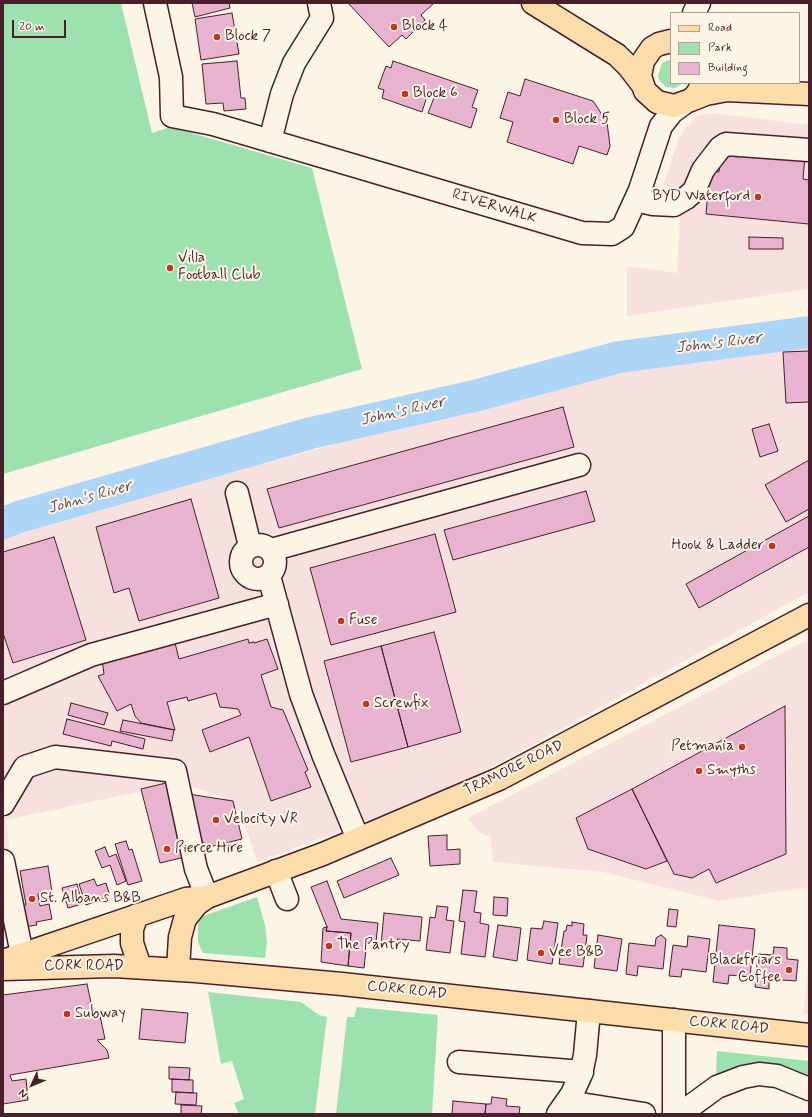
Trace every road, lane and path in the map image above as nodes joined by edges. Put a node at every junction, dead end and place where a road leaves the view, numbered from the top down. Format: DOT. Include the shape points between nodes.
graph roads {
  1 [pos="155,3"];
  2 [pos="319,3"];
  3 [pos="533,3"];
  4 [pos="667,41"];
  5 [pos="602,44"];
  6 [pos="735,86"];
  7 [pos="646,91"];
  8 [pos="809,94"];
  9 [pos="692,96"];
  10 [pos="658,134"];
  11 [pos="270,141"];
  12 [pos="809,150"];
  13 [pos="636,200"];
  14 [pos="579,465"];
  15 [pos="236,493"];
  16 [pos="250,546"];
  17 [pos="271,550"];
  18 [pos="269,576"];
  19 [pos="277,604"];
  20 [pos="809,615"];
  21 [pos="3,692"];
  22 [pos="3,804"];
  23 [pos="358,839"];
  24 [pos="3,861"];
  25 [pos="276,871"];
  26 [pos="207,897"];
  27 [pos="287,899"];
  28 [pos="137,915"];
  29 [pos="12,958"];
  30 [pos="140,967"];
  31 [pos="3,969"];
  32 [pos="178,969"];
  33 [pos="589,1011"];
  34 [pos="674,1020"];
  35 [pos="809,1035"];
  36 [pos="459,1062"];
  37 [pos="582,1072"];
  38 [pos="809,1089"];
  39 [pos="563,1108"];
  40 [pos="644,1114"];
  41 [pos="674,1114"];
  42 [pos="680,1114"];
  1 -- 11 [label="street, RIVERWALK" via="171,77 172,116 213,124"];
  2 -- 11 [label="street" via="322,18 294,62 282,94"];
  3 -- 5 [label="main road"];
  4 -- 5 [label="main road" via="628,49"];
  4 -- 7 [label="main road" via="649,51 640,68"];
  5 -- 7 [label="main road" via="626,62"];
  6 -- 8 [label="main road"];
  6 -- 9 [label="main road"];
  7 -- 9 [label="main road" via="665,105 674,106"];
  7 -- 10 [label="street" via="658,113"];
  9 -- 10 [label="street" via="668,117"];
  10 -- 13 [label="street, RIVERWALK"];
  11 -- 13 [label="street, RIVERWALK" via="582,233 612,234 623,226"];
  12 -- 13 [label="street" via="726,144 703,170 694,190 686,198 674,205"];
  14 -- 17 [label="street"];
  15 -- 16 [label="street"];
  16 -- 17 [label="street" via="261,544"];
  16 -- 18 [label="street" via="242,554 243,571 252,578"];
  17 -- 18 [label="street" via="276,561"];
  18 -- 19 [label="street"];
  19 -- 21 [label="street" via="91,655"];
  19 -- 23 [label="street" via="306,709"];
  20 -- 23 [label="main road, TRAMORE ROAD" via="515,771"];
  22 -- 26 [label="street" via="25,767 55,757 175,771 196,869"];
  23 -- 25 [label="main road, TRAMORE ROAD"];
  24 -- 29 [label="street"];
  25 -- 26 [label="main road, TRAMORE ROAD"];
  25 -- 27 [label="street"];
  26 -- 28 [label="main road, TRAMORE ROAD" via="186,899"];
  26 -- 32 [label="main road, TRAMORE ROAD" via="197,904 185,919 180,937"];
  28 -- 29 [label="main road, TRAMORE ROAD"];
  28 -- 30 [label="main road" via="132,929 132,943"];
  30 -- 31 [label="main road, CORK ROAD" via="64,966"];
  30 -- 32 [label="main road, CORK ROAD"];
  32 -- 33 [label="main road, CORK ROAD"];
  33 -- 34 [label="main road, CORK ROAD"];
  33 -- 37 [label="street"];
  34 -- 35 [label="main road, CORK ROAD"];
  34 -- 41 [label="street"];
  36 -- 37 [label="street"];
  37 -- 39 [label="street"];
  38 -- 42 [label="street" via="777,1076 759,1074 743,1077 717,1087"];
  39 -- 40 [label="street"];
}
